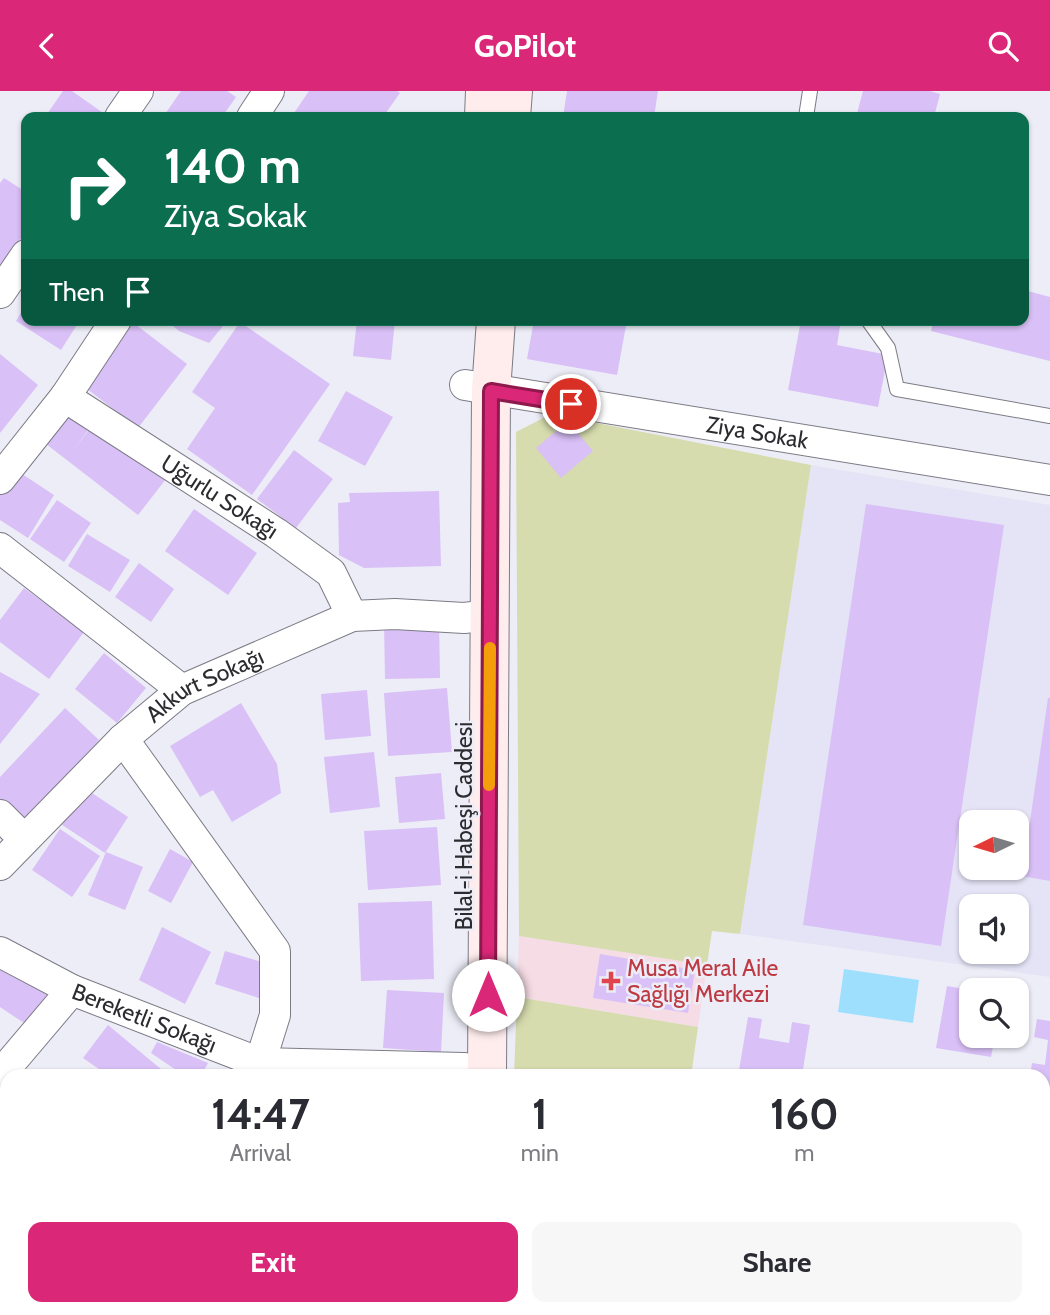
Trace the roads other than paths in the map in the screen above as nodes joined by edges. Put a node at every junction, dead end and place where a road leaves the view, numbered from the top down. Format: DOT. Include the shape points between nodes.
graph roads {
  1 [pos="138,91"];
  2 [pos="269,91"];
  3 [pos="485,91"];
  4 [pos="513,91"];
  5 [pos="810,91"];
  6 [pos="123,112"];
  7 [pos="255,112"];
  8 [pos="484,112"];
  9 [pos="511,112"];
  10 [pos="807,112"];
  11 [pos="21,262"];
  12 [pos="0,293"];
  13 [pos="112,326"];
  14 [pos="471,326"];
  15 [pos="494,326"];
  16 [pos="872,326"];
  17 [pos="478,388"];
  18 [pos="65,397"];
  19 [pos="1050,416"];
  20 [pos="0,479"];
  21 [pos="1050,480"];
  22 [pos="0,548"];
  23 [pos="352,616"];
  24 [pos="477,617"];
  25 [pos="182,690"];
  26 [pos="123,739"];
  27 [pos="0,815"];
  28 [pos="24,839"];
  29 [pos="0,865"];
  30 [pos="0,952"];
  31 [pos="72,990"];
  32 [pos="5,1069"];
  33 [pos="251,1069"];
  34 [pos="259,1069"];
  35 [pos="472,1069"];
  1 -- 6 [label="street"];
  2 -- 7 [label="street"];
  3 -- 8 [label="street"];
  4 -- 9 [label="street"];
  5 -- 10 [label="lane"];
  11 -- 12 [label="street"];
  13 -- 18 [label="street"];
  14 -- 17 [label="street, Bilal-i Habeşi Caddesi"];
  15 -- 17 [label="street, Bilal-i Habeşi Caddesi"];
  16 -- 19 [label="lane" via="888,348 897,389"];
  17 -- 21 [label="street, Ziya Sokak"];
  17 -- 24 [label="street, Bilal-i Habeşi Caddesi"];
  18 -- 20 [label="street"];
  18 -- 23 [label="street, Uğurlu Sokağı" via="331,573"];
  22 -- 25 [label="street"];
  23 -- 24 [label="street, Akkurt Sokağı"];
  23 -- 25 [label="street, Akkurt Sokağı"];
  24 -- 35 [label="street, Bilal-i Habeşi Caddesi"];
  25 -- 26 [label="street, Akkurt Sokağı"];
  26 -- 28 [label="street, Akkurt Sokağı"];
  26 -- 34 [label="street" via="275,951 275,1015"];
  27 -- 28 [label="street"];
  28 -- 29 [label="street, Akkurt Sokağı"];
  30 -- 31 [label="street, Bereketli Sokağı"];
  31 -- 32 [label="street"];
  31 -- 33 [label="street, Bereketli Sokağı"];
}
